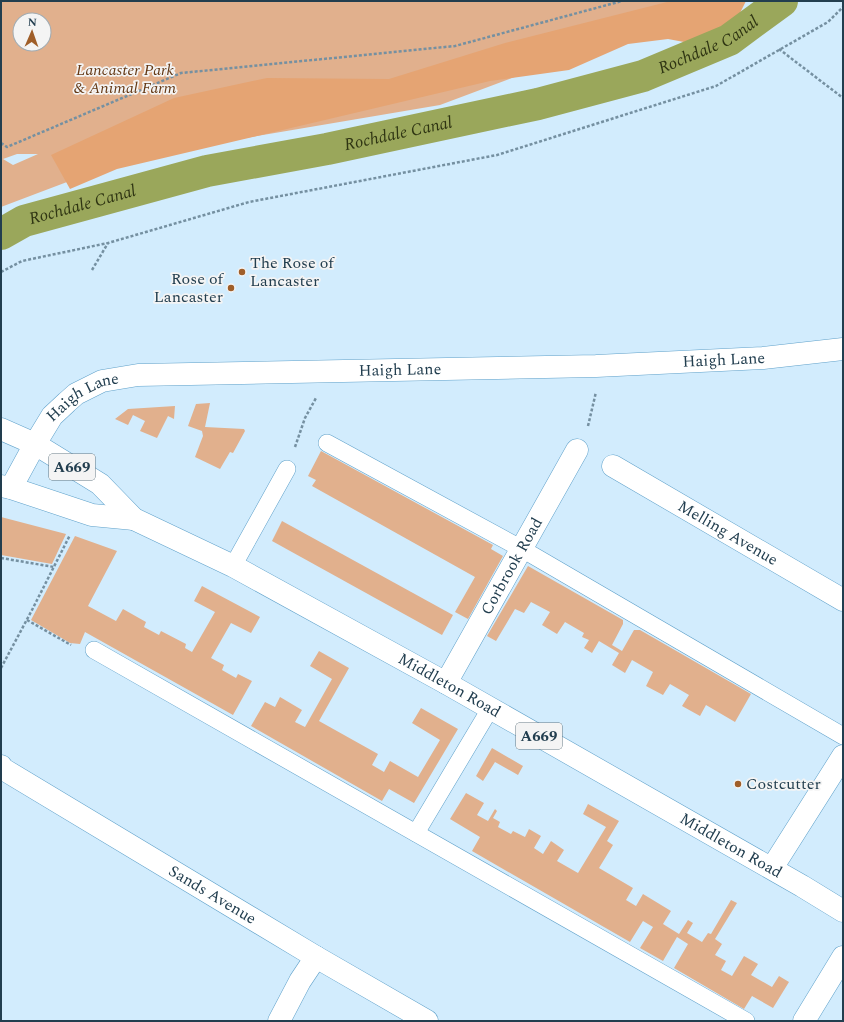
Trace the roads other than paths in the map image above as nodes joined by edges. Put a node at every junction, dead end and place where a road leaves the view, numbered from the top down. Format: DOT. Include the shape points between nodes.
graph roads {
  1 [pos="843,349"];
  2 [pos="1,429"];
  3 [pos="327,443"];
  4 [pos="35,444"];
  5 [pos="577,450"];
  6 [pos="613,466"];
  7 [pos="287,469"];
  8 [pos="6,487"];
  9 [pos="134,519"];
  10 [pos="522,549"];
  11 [pos="233,566"];
  12 [pos="843,600"];
  13 [pos="94,650"];
  14 [pos="446,683"];
  15 [pos="490,708"];
  16 [pos="843,736"];
  17 [pos="843,756"];
  18 [pos="2,769"];
  19 [pos="416,833"];
  20 [pos="772,868"];
  21 [pos="843,911"];
  22 [pos="316,957"];
  23 [pos="843,957"];
  24 [pos="279,1021"];
  25 [pos="427,1021"];
  26 [pos="746,1021"];
  27 [pos="804,1021"];
  1 -- 4 [label="main road, Haigh Lane" via="763,358 596,366 138,375 102,381 76,394 52,416"];
  2 -- 4 [label="main road, Middleton Road / A669"];
  3 -- 10 [label="lane"];
  4 -- 8 [label="main road, Haigh Lane"];
  4 -- 9 [label="main road, Middleton Road / A669" via="100,484"];
  5 -- 10 [label="main road, Corbrook Road"];
  6 -- 12 [label="main road, Melling Avenue"];
  7 -- 11 [label="lane"];
  8 -- 9 [label="main road, Middleton Road / A669" via="92,515"];
  9 -- 11 [label="main road, Middleton Road / A669"];
  10 -- 14 [label="main road, Corbrook Road"];
  10 -- 16 [label="lane"];
  11 -- 14 [label="main road, Middleton Road / A669"];
  13 -- 19 [label="lane"];
  14 -- 15 [label="main road, Middleton Road / A669"];
  15 -- 19 [label="lane"];
  15 -- 20 [label="main road, Middleton Road / A669"];
  17 -- 20 [label="main road"];
  18 -- 22 [label="main road, Sands Avenue"];
  19 -- 26 [label="lane"];
  20 -- 21 [label="main road, Middleton Road / A669"];
  22 -- 24 [label="main road"];
  22 -- 25 [label="main road, Sands Avenue"];
  23 -- 27 [label="main road"];
}
